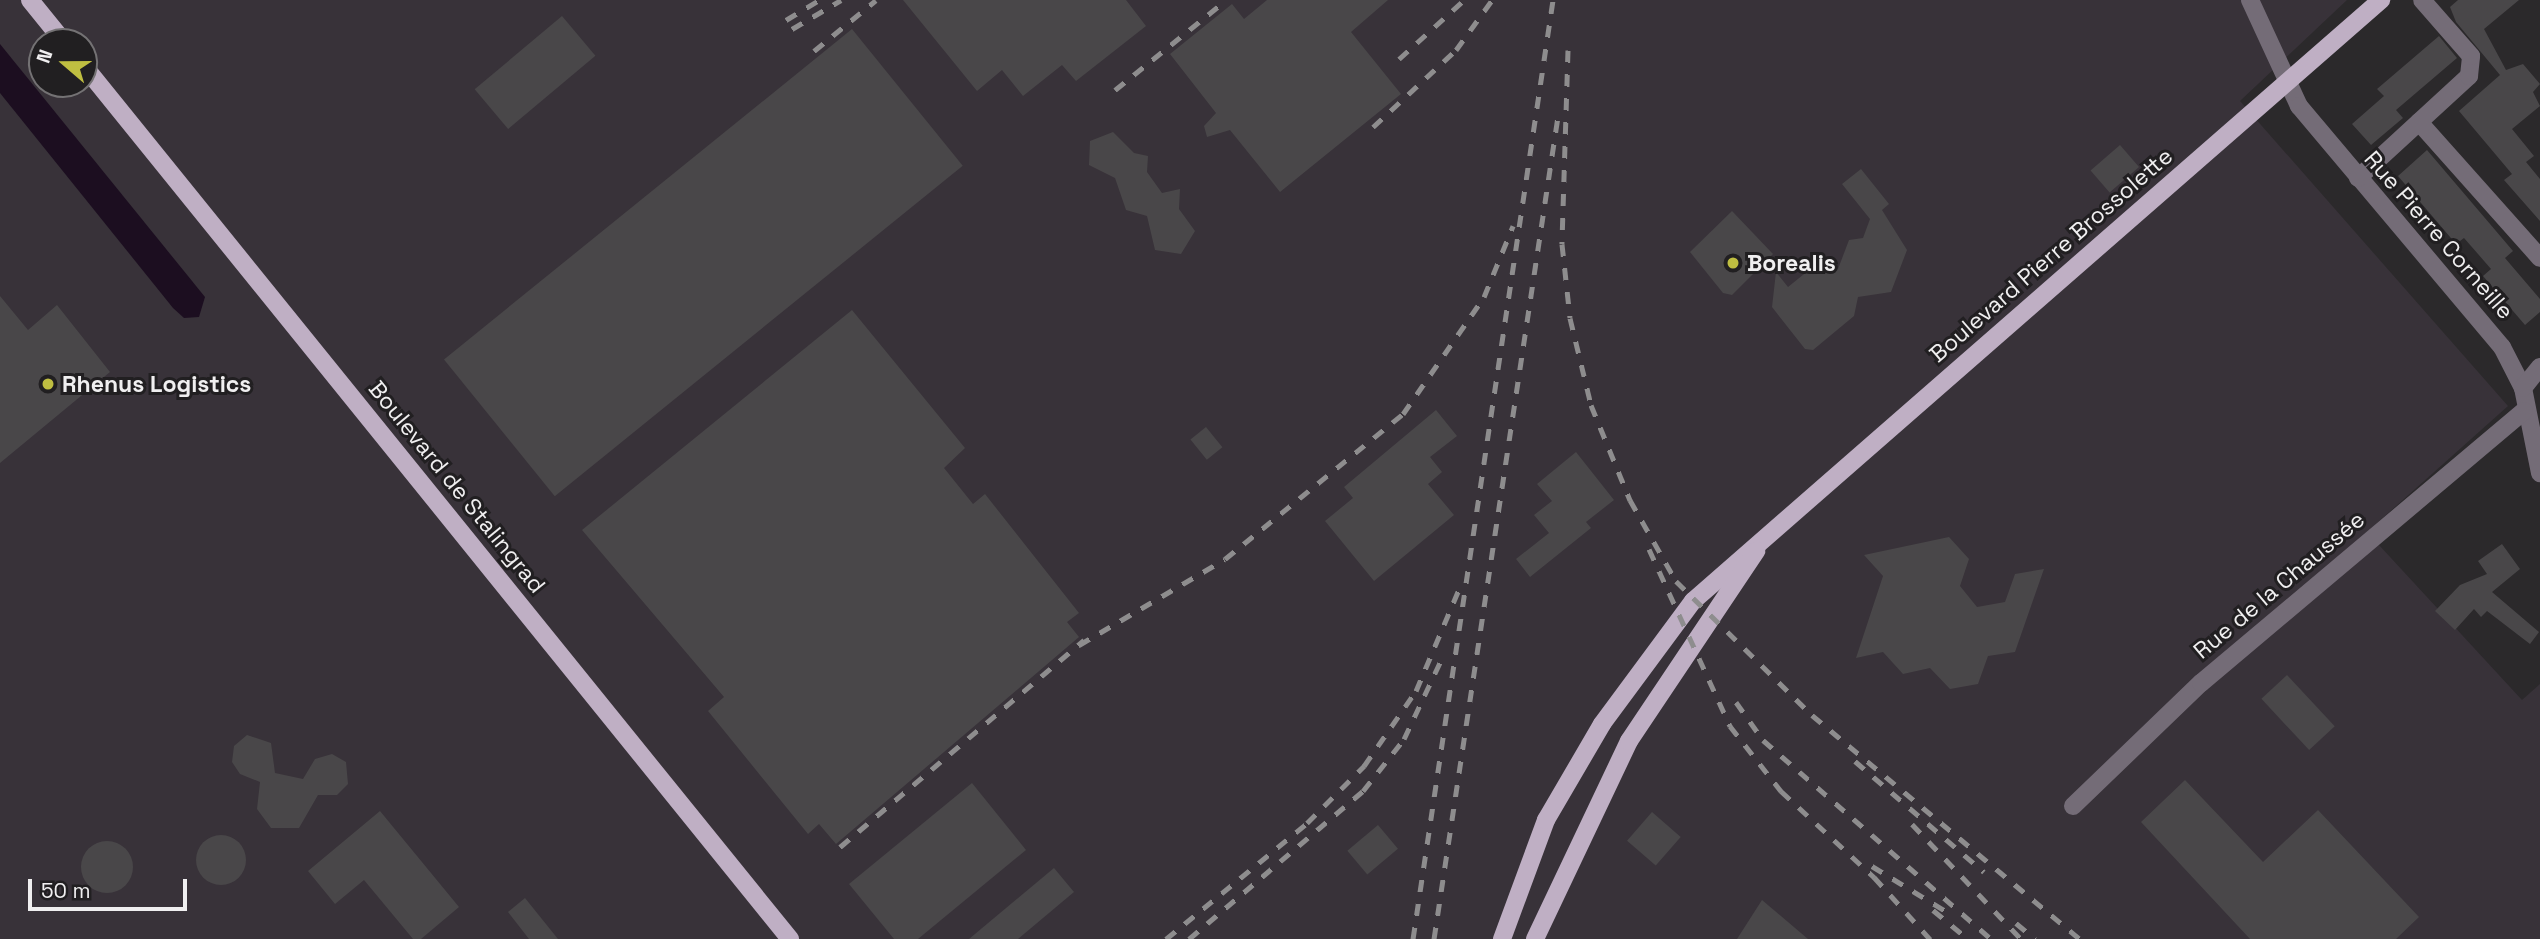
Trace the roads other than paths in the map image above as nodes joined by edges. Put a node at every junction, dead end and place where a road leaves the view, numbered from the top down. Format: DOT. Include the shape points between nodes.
graph roads {
  1 [pos="30,0"];
  2 [pos="2250,0"];
  3 [pos="2381,0"];
  4 [pos="2422,0"];
  5 [pos="53,28"];
  6 [pos="98,83"];
  7 [pos="2286,83"];
  8 [pos="2419,122"];
  9 [pos="2358,178"];
  10 [pos="2540,258"];
  11 [pos="2540,367"];
  12 [pos="2523,388"];
  13 [pos="2524,411"];
  14 [pos="2540,473"];
  15 [pos="1756,551"];
  16 [pos="1602,724"];
  17 [pos="1629,741"];
  18 [pos="2073,806"];
  19 [pos="790,939"];
  20 [pos="1502,939"];
  21 [pos="1535,939"];
  1 -- 5 [label="main road"];
  2 -- 7 [label="street, Rue Pierre Corneille"];
  3 -- 7 [label="main road, Boulevard Pierre Brossolette"];
  4 -- 8 [label="street" via="2471,56 2469,76"];
  6 -- 19 [label="main road, Boulevard de Stalingrad"];
  7 -- 9 [label="street, Rue Pierre Corneille"];
  7 -- 15 [label="main road, Boulevard Pierre Brossolette"];
  8 -- 9 [label="street"];
  8 -- 10 [label="street"];
  9 -- 12 [label="street, Rue Pierre Corneille" via="2502,347"];
  11 -- 12 [label="street"];
  12 -- 13 [label="street, Rue Pierre Corneille"];
  13 -- 14 [label="street, Rue Pierre Corneille"];
  13 -- 18 [label="street, Rue de la Chaussée" via="2201,683"];
  15 -- 16 [label="main road, Boulevard Pierre Brossolette" via="1726,565 1693,601"];
  15 -- 17 [label="main road, Boulevard Pierre Brossolette"];
  16 -- 17 [label="main road"];
  16 -- 20 [label="main road, Boulevard Pierre Brossolette" via="1546,820"];
  17 -- 21 [label="main road, Boulevard Pierre Brossolette"];
}
